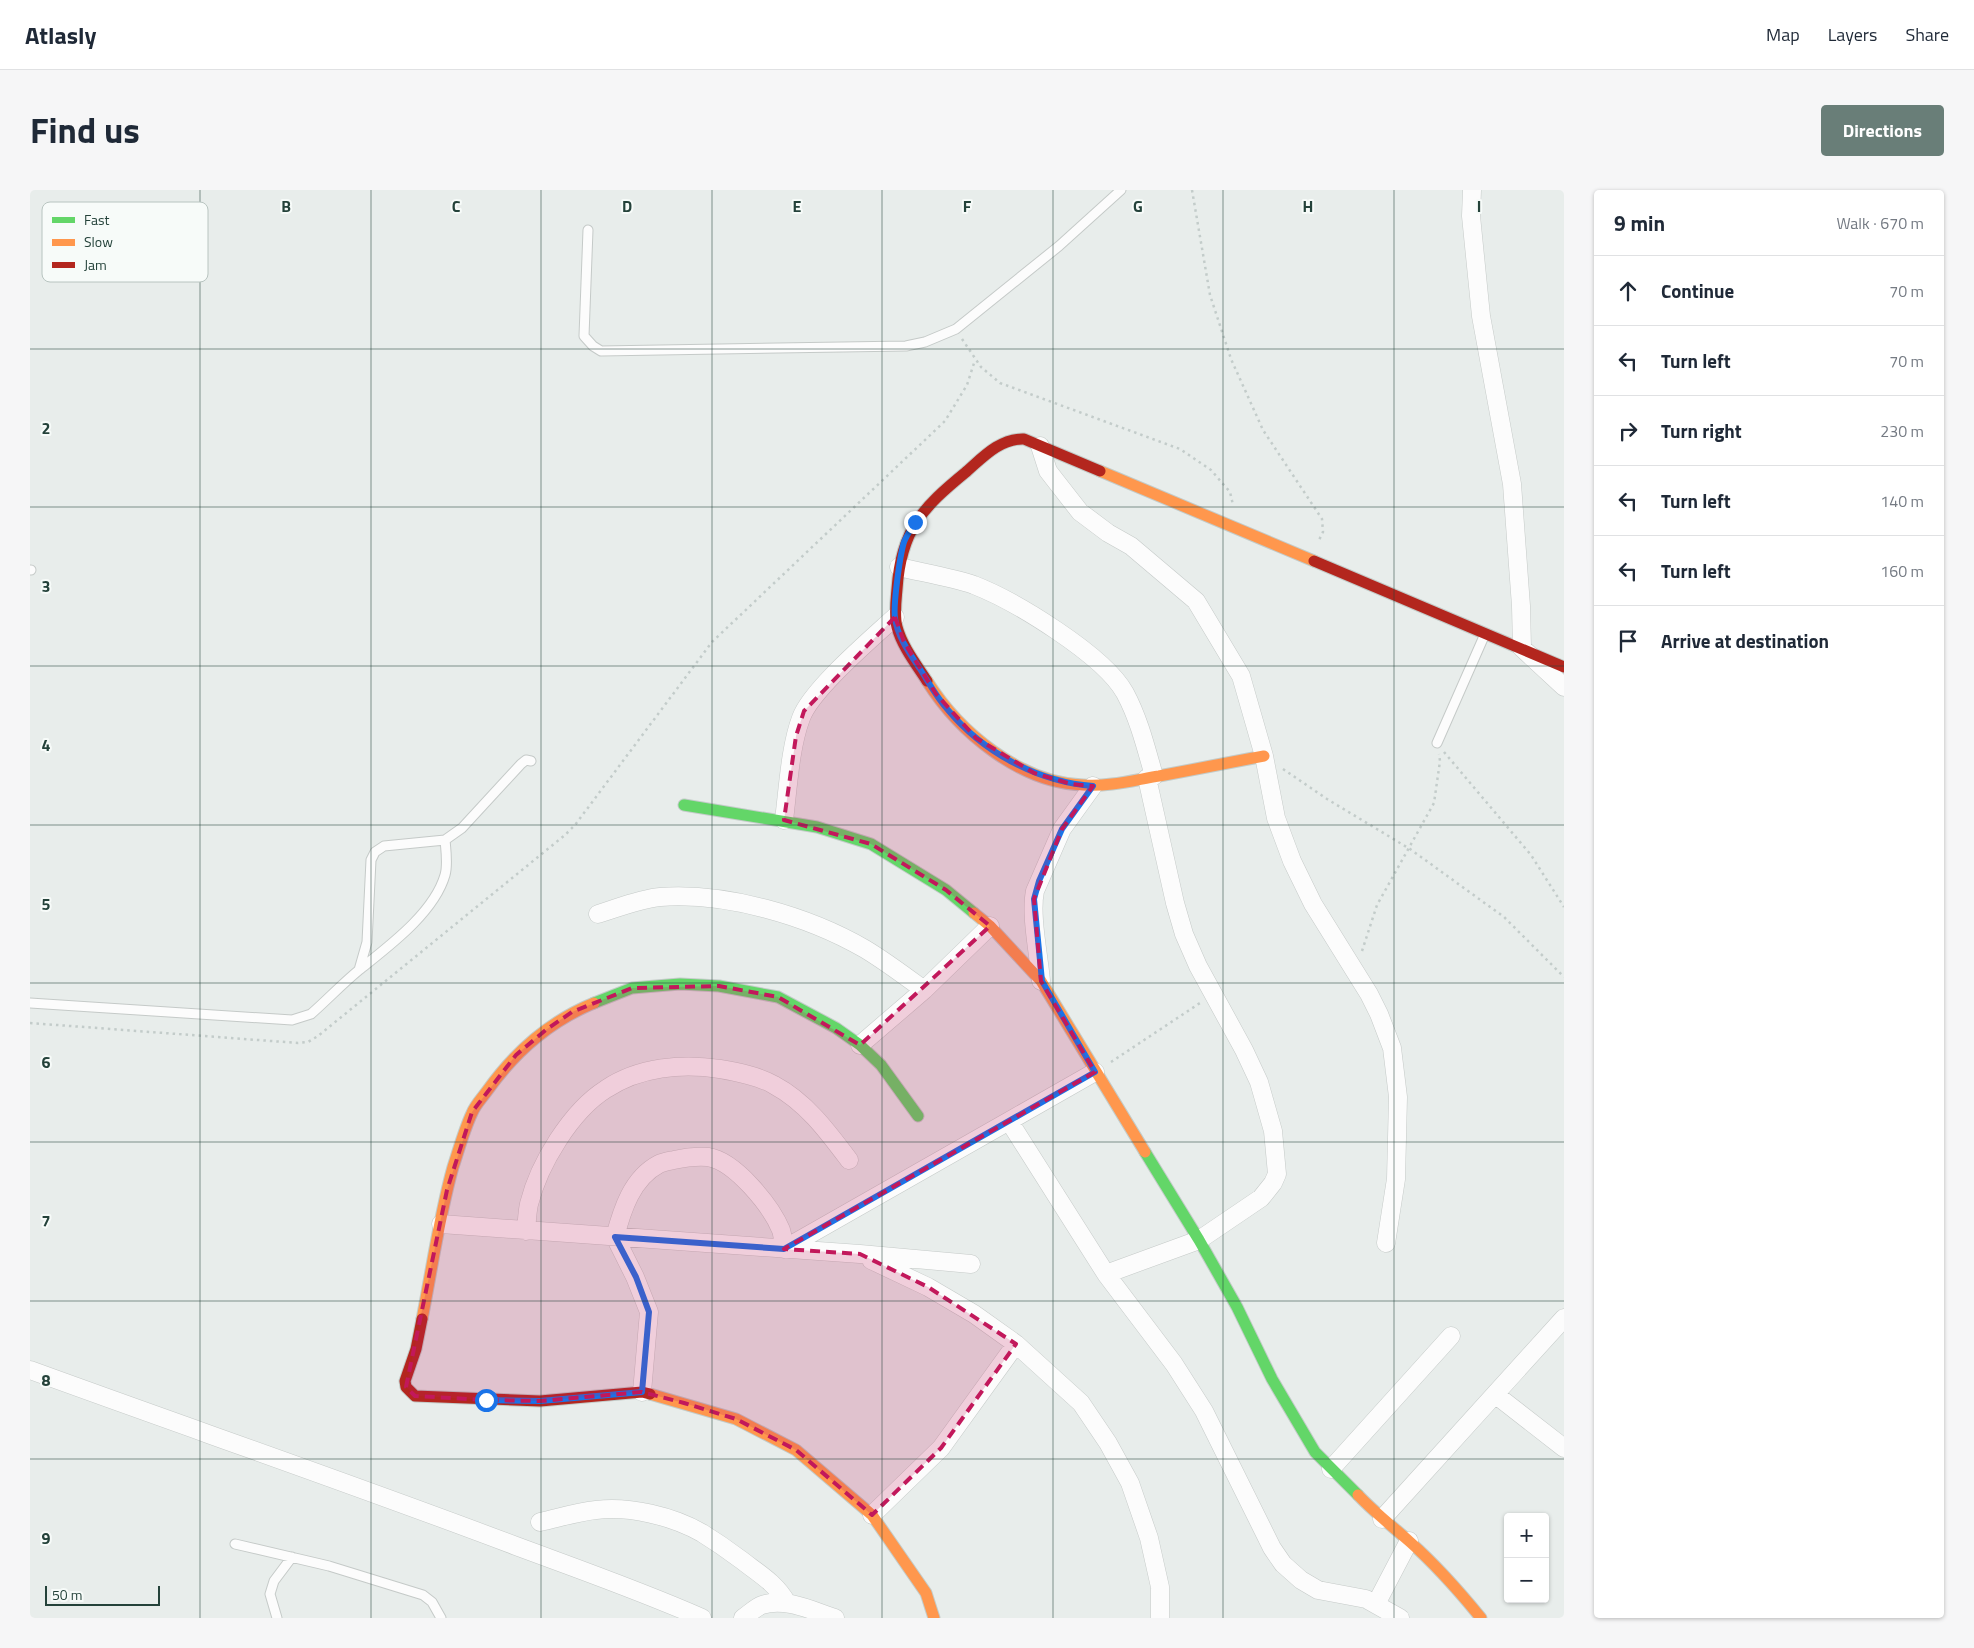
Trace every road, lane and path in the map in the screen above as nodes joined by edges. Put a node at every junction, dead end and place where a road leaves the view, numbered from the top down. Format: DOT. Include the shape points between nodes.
graph roads {
  1 [pos="1122,190"];
  2 [pos="1192,190"];
  3 [pos="1472,190"];
  4 [pos="588,230"];
  5 [pos="956,329"];
  6 [pos="975,360"];
  7 [pos="1040,446"];
  8 [pos="1217,519"];
  9 [pos="1310,559"];
  10 [pos="900,567"];
  11 [pos="895,617"];
  12 [pos="1485,633"];
  13 [pos="1522,648"];
  14 [pos="1564,667"];
  15 [pos="1564,687"];
  16 [pos="1437,743"];
  17 [pos="1264,756"];
  18 [pos="531,761"];
  19 [pos="1150,777"];
  20 [pos="1093,786"];
  21 [pos="684,805"];
  22 [pos="784,820"];
  23 [pos="446,840"];
  24 [pos="1410,849"];
  25 [pos="1564,907"];
  26 [pos="598,914"];
  27 [pos="990,926"];
  28 [pos="1345,953"];
  29 [pos="359,970"];
  30 [pos="1564,977"];
  31 [pos="1042,981"];
  32 [pos="924,990"];
  33 [pos="1214,994"];
  34 [pos="30,1003"];
  35 [pos="30,1023"];
  36 [pos="860,1045"];
  37 [pos="1095,1072"];
  38 [pos="918,1116"];
  39 [pos="1009,1121"];
  40 [pos="849,1160"];
  41 [pos="441,1224"];
  42 [pos="526,1230"];
  43 [pos="615,1237"];
  44 [pos="1199,1240"];
  45 [pos="1386,1242"];
  46 [pos="784,1249"];
  47 [pos="860,1254"];
  48 [pos="971,1264"];
  49 [pos="1106,1274"];
  50 [pos="1564,1318"];
  51 [pos="1450,1336"];
  52 [pos="1016,1344"];
  53 [pos="30,1370"];
  54 [pos="642,1392"];
  55 [pos="1496,1394"];
  56 [pos="1564,1448"];
  57 [pos="1331,1469"];
  58 [pos="872,1515"];
  59 [pos="1382,1519"];
  60 [pos="540,1522"];
  61 [pos="1409,1541"];
  62 [pos="235,1544"];
  63 [pos="292,1557"];
  64 [pos="786,1603"];
  65 [pos="1376,1604"];
  66 [pos="1477,1616"];
  67 [pos="277,1618"];
  68 [pos="441,1618"];
  69 [pos="702,1618"];
  70 [pos="743,1618"];
  71 [pos="835,1618"];
  72 [pos="934,1618"];
  73 [pos="1160,1618"];
  74 [pos="1400,1618"];
  1 -- 5 [label="lane" via="1060,246"];
  2 -- 9 [label="path" via="1210,295 1231,359 1263,430 1322,520 1323,532"];
  3 -- 13 [label="street" via="1471,216 1481,316 1512,484"];
  4 -- 5 [label="lane" via="584,336 592,346 601,350 906,346"];
  5 -- 6 [label="path"];
  6 -- 8 [label="path" via="1000,383 1180,449 1211,470 1230,492 1234,504"];
  6 -- 35 [label="path" via="967,385 945,421 712,642 566,835 318,1036 298,1043"];
  7 -- 8 [label="street"];
  7 -- 10 [label="street" via="1024,439 1010,439 953,483 915,522 904,542"];
  7 -- 17 [label="street" via="1048,471 1080,512 1131,546 1196,601 1241,676"];
  8 -- 9 [label="street"];
  9 -- 12 [label="street"];
  10 -- 11 [label="street"];
  10 -- 19 [label="street" via="974,585 1021,608 1057,630 1106,669 1124,692 1138,720"];
  11 -- 20 [label="street" via="904,642 936,694 948,711 976,738 1034,773 1072,784"];
  11 -- 22 [label="street" via="827,683 804,711 796,736"];
  12 -- 13 [label="street"];
  12 -- 16 [label="lane"];
  13 -- 14 [label="street"];
  13 -- 15 [label="street"];
  16 -- 24 [label="path" via="1440,761 1434,803"];
  16 -- 25 [label="path" via="1531,855"];
  17 -- 19 [label="street"];
  17 -- 24 [label="path" via="1326,799"];
  17 -- 28 [label="street" via="1276,818 1292,861 1313,904"];
  18 -- 23 [label="lane" via="521,764 462,828"];
  19 -- 20 [label="street"];
  19 -- 33 [label="street" via="1178,918"];
  20 -- 31 [label="street" via="1062,829 1035,891"];
  21 -- 22 [label="street"];
  22 -- 27 [label="street" via="843,833 871,844 946,890"];
  23 -- 29 [label="lane" via="446,872 431,902 399,938"];
  23 -- 29 [label="lane" via="384,846 373,856 367,942"];
  24 -- 28 [label="path" via="1377,905 1362,951"];
  24 -- 30 [label="path" via="1504,917"];
  26 -- 32 [label="street" via="659,897 697,897 788,914 866,949"];
  27 -- 31 [label="street"];
  27 -- 32 [label="street"];
  28 -- 45 [label="street" via="1379,1014 1394,1061 1398,1097 1396,1179"];
  29 -- 34 [label="lane" via="311,1014 292,1020"];
  31 -- 37 [label="street"];
  32 -- 36 [label="street"];
  33 -- 37 [label="path"];
  33 -- 44 [label="street" via="1259,1082 1273,1131 1277,1174 1261,1198"];
  36 -- 38 [label="street" via="881,1065"];
  36 -- 41 [label="street" via="778,996 719,986 680,984 632,988 572,1012 516,1055 472,1112 449,1182"];
  37 -- 39 [label="street"];
  37 -- 44 [label="street"];
  39 -- 46 [label="street"];
  39 -- 49 [label="street"];
  40 -- 42 [label="street" via="802,1105 774,1084 701,1066 665,1068 632,1076 606,1089 582,1109 542,1168 529,1204"];
  41 -- 42 [label="street"];
  41 -- 54 [label="street" via="416,1350 405,1381 410,1393 478,1400 540,1401"];
  42 -- 43 [label="street"];
  43 -- 46 [label="street"];
  43 -- 46 [label="street" via="621,1212 642,1178 659,1164 708,1157 727,1166 760,1195 776,1218"];
  43 -- 54 [label="street" via="636,1277 649,1312"];
  44 -- 49 [label="street"];
  44 -- 57 [label="street" via="1299,1427"];
  46 -- 47 [label="street"];
  47 -- 48 [label="street"];
  47 -- 52 [label="street" via="936,1292"];
  49 -- 65 [label="street" via="1174,1364 1204,1411 1283,1564 1318,1590 1366,1599"];
  50 -- 55 [label="street"];
  51 -- 57 [label="street"];
  52 -- 58 [label="street" via="941,1448"];
  52 -- 73 [label="street" via="1081,1402 1130,1482 1149,1538 1160,1587"];
  53 -- 69 [label="street" via="400,1502 657,1598"];
  54 -- 58 [label="street" via="736,1419 796,1450"];
  55 -- 56 [label="street"];
  55 -- 59 [label="street"];
  57 -- 59 [label="street"];
  58 -- 72 [label="street" via="926,1592"];
  59 -- 61 [label="street"];
  60 -- 64 [label="street" via="596,1510 624,1510 658,1516 702,1533 771,1582"];
  61 -- 65 [label="street"];
  61 -- 66 [label="street" via="1453,1584"];
  62 -- 63 [label="lane"];
  63 -- 67 [label="lane" via="274,1581 270,1594"];
  63 -- 68 [label="lane" via="423,1596 432,1602"];
  64 -- 70 [label="street" via="761,1605"];
  64 -- 71 [label="street"];
  65 -- 74 [label="street"];
}
